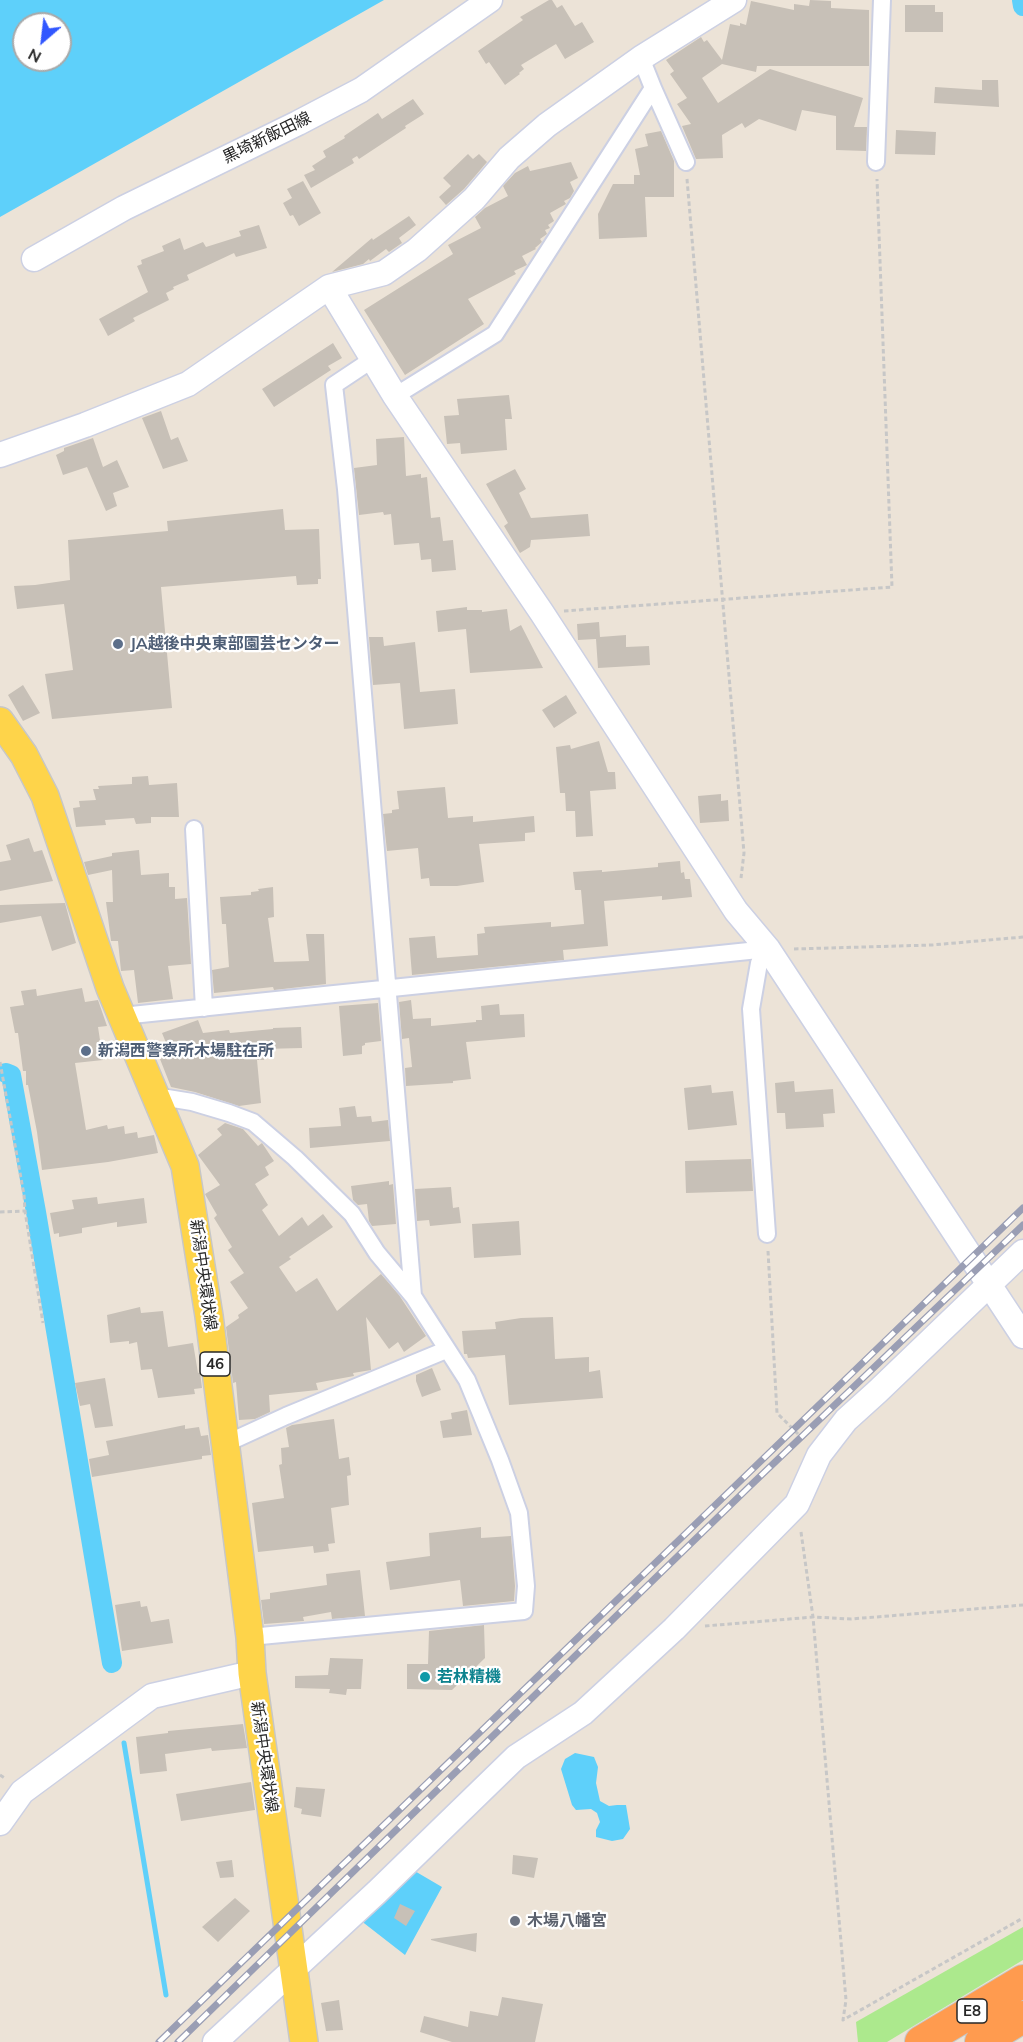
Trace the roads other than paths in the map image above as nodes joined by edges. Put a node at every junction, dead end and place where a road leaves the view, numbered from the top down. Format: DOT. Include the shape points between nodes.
graph roads {
  1 [pos="489,0"];
  2 [pos="734,0"];
  3 [pos="882,0"];
  4 [pos="641,58"];
  5 [pos="653,88"];
  6 [pos="686,162"];
  7 [pos="876,162"];
  8 [pos="34,259"];
  9 [pos="329,287"];
  10 [pos="373,359"];
  11 [pos="395,396"];
  12 [pos="0,455"];
  13 [pos="0,721"];
  14 [pos="194,829"];
  15 [pos="768,949"];
  16 [pos="387,990"];
  17 [pos="204,1008"];
  18 [pos="122,1016"];
  19 [pos="155,1096"];
  20 [pos="767,1234"];
  21 [pos="1023,1252"];
  22 [pos="988,1286"];
  23 [pos="413,1296"];
  24 [pos="1023,1336"];
  25 [pos="446,1350"];
  26 [pos="225,1444"];
  27 [pos="250,1637"];
  28 [pos="252,1673"];
  29 [pos="0,1823"];
  30 [pos="294,1967"];
  31 [pos="1023,1981"];
  32 [pos="1023,2017"];
  33 [pos="215,2042"];
  34 [pos="304,2042"];
  35 [pos="921,2042"];
  36 [pos="981,2042"];
  1 -- 8 [label="street, 黒埼新飯田線" via="361,90 124,208"];
  2 -- 4 [label="street"];
  3 -- 7 [label="street"];
  4 -- 5 [label="street"];
  4 -- 9 [label="street" via="547,125 417,250 384,273"];
  5 -- 6 [label="street"];
  5 -- 11 [label="street" via="495,334"];
  9 -- 10 [label="street"];
  9 -- 12 [label="street" via="188,384"];
  10 -- 11 [label="street"];
  10 -- 16 [label="street" via="334,385"];
  11 -- 15 [label="street" via="736,911"];
  13 -- 18 [label="main road, 新潟中央環状線 / 46" via="24,755 45,796"];
  14 -- 17 [label="street"];
  15 -- 16 [label="street"];
  15 -- 20 [label="street" via="759,963 751,1009"];
  15 -- 22 [label="street"];
  16 -- 17 [label="street"];
  16 -- 23 [label="street"];
  17 -- 18 [label="street"];
  18 -- 19 [label="main road, 新潟中央環状線 / 46"];
  19 -- 23 [label="street" via="192,1102 253,1122 352,1214 377,1253"];
  19 -- 26 [label="main road, 新潟中央環状線 / 46" via="185,1166"];
  21 -- 22 [label="street"];
  22 -- 24 [label="street"];
  22 -- 30 [label="street" via="846,1420 819,1455 797,1504 674,1629 583,1713 516,1758"];
  23 -- 25 [label="street"];
  25 -- 26 [label="street"];
  25 -- 27 [label="street" via="467,1380 519,1513 526,1586 524,1611"];
  26 -- 27 [label="main road, 新潟中央環状線 / 46"];
  27 -- 28 [label="main road, 新潟中央環状線 / 46"];
  28 -- 29 [label="street" via="152,1696 22,1792"];
  28 -- 30 [label="main road, 新潟中央環状線 / 46"];
  30 -- 33 [label="street"];
  30 -- 34 [label="main road, 新潟中央環状線 / 46"];
  31 -- 35 [label="highway, E8"];
  32 -- 36 [label="highway, E8"];
}
